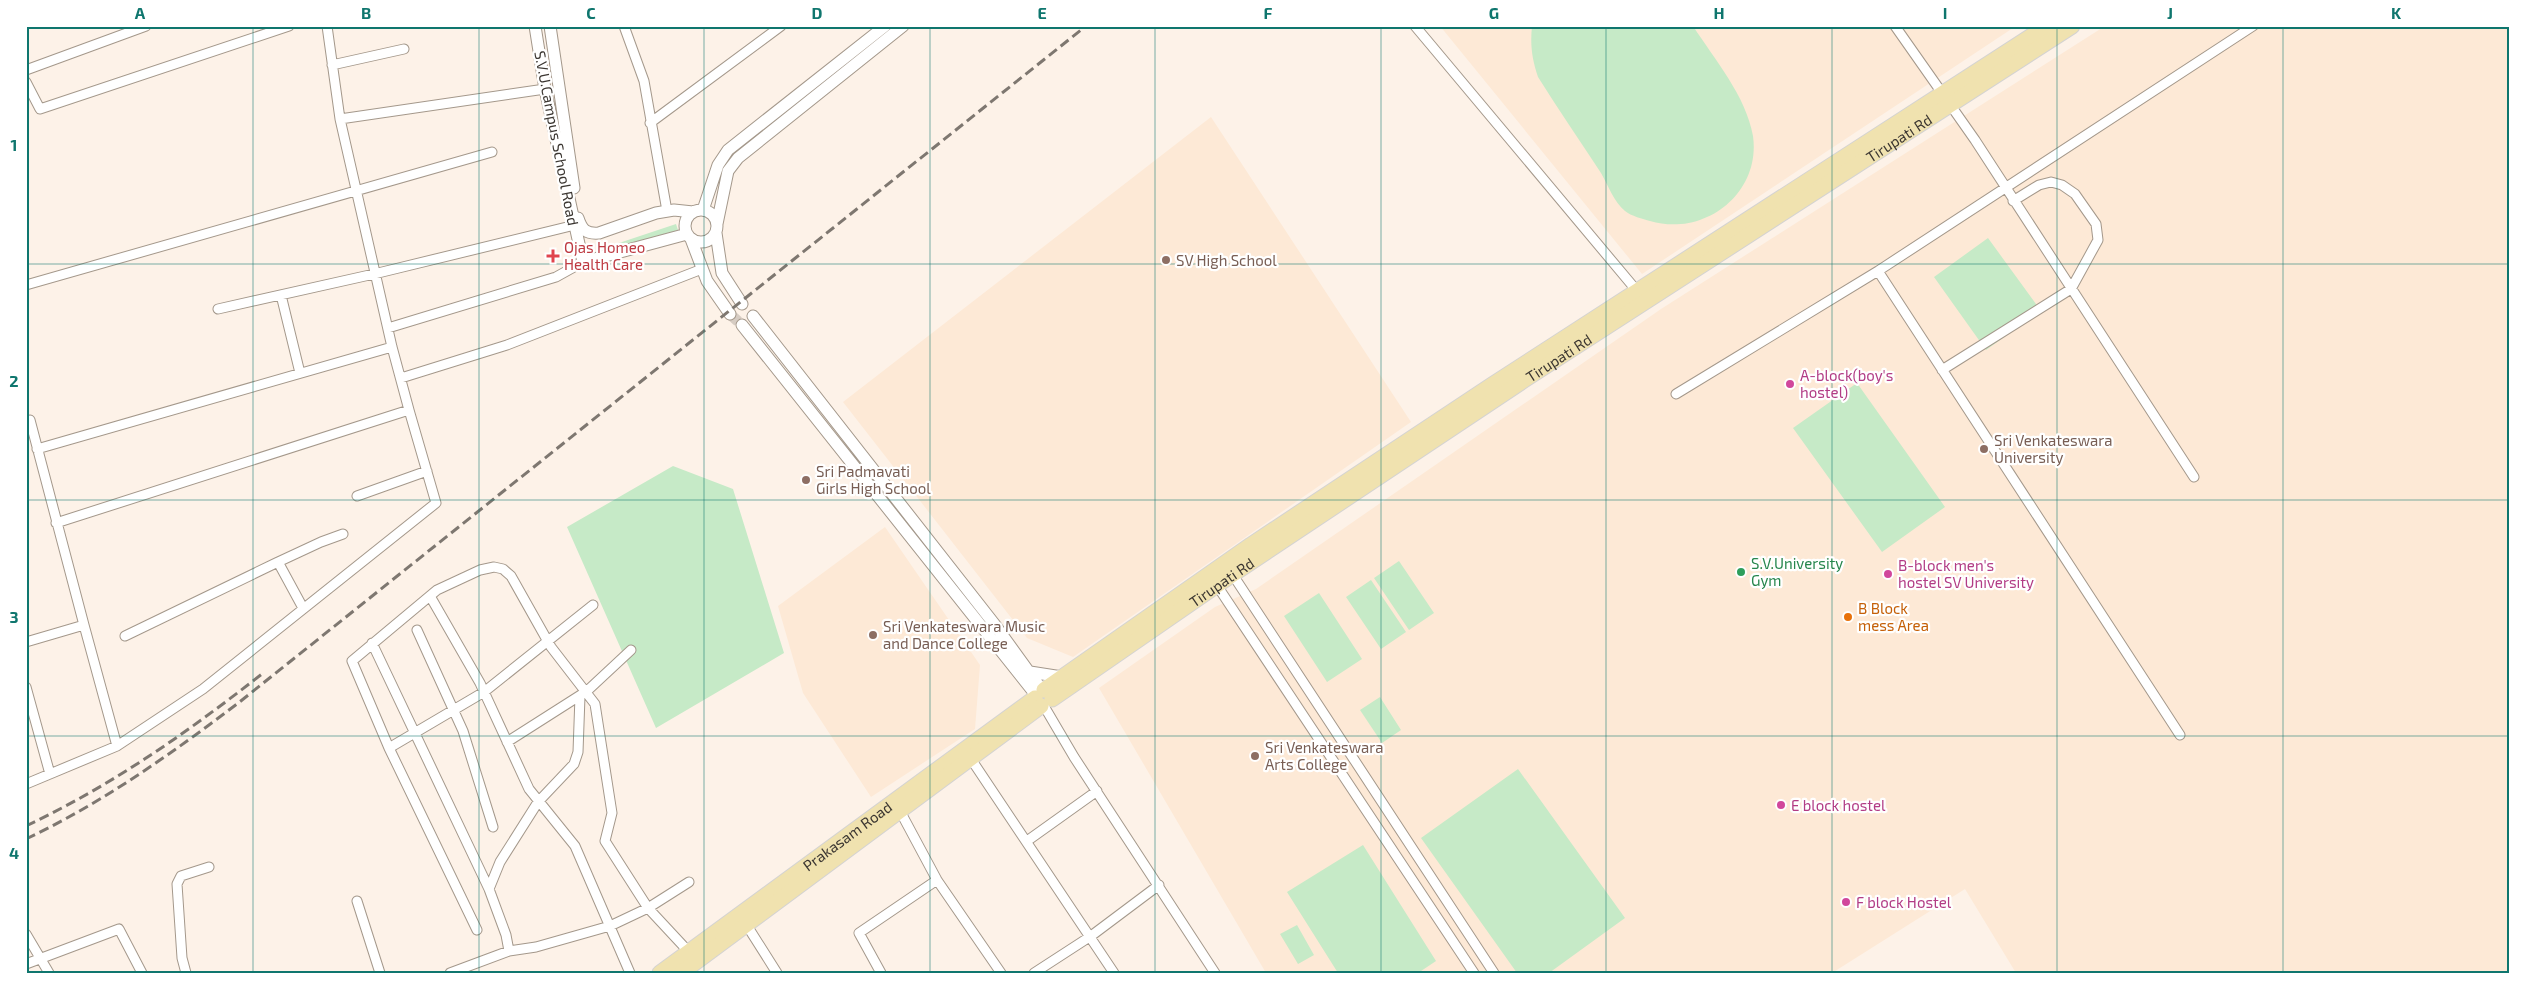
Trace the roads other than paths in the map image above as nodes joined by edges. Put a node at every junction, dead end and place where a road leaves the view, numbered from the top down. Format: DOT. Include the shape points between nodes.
graph roads {
  1 [pos="146,26"];
  2 [pos="289,26"];
  3 [pos="327,26"];
  4 [pos="535,26"];
  5 [pos="550,26"];
  6 [pos="624,26"];
  7 [pos="781,26"];
  8 [pos="885,26"];
  9 [pos="903,26"];
  10 [pos="1415,26"];
  11 [pos="1895,26"];
  12 [pos="2047,26"];
  13 [pos="2072,26"];
  14 [pos="2254,26"];
  15 [pos="404,49"];
  16 [pos="332,65"];
  17 [pos="26,70"];
  18 [pos="26,82"];
  19 [pos="545,89"];
  20 [pos="1947,99"];
  21 [pos="340,118"];
  22 [pos="650,123"];
  23 [pos="492,152"];
  24 [pos="2004,188"];
  25 [pos="356,191"];
  26 [pos="2013,201"];
  27 [pos="667,211"];
  28 [pos="698,211"];
  29 [pos="574,224"];
  30 [pos="717,229"];
  31 [pos="689,237"];
  32 [pos="583,262"];
  33 [pos="702,269"];
  34 [pos="1878,271"];
  35 [pos="374,274"];
  36 [pos="26,285"];
  37 [pos="2071,289"];
  38 [pos="1637,291"];
  39 [pos="280,295"];
  40 [pos="742,304"];
  41 [pos="218,309"];
  42 [pos="730,314"];
  43 [pos="753,316"];
  44 [pos="742,325"];
  45 [pos="388,328"];
  46 [pos="392,347"];
  47 [pos="1942,370"];
  48 [pos="300,373"];
  49 [pos="1521,374"];
  50 [pos="401,378"];
  51 [pos="1676,394"];
  52 [pos="409,410"];
  53 [pos="30,420"];
  54 [pos="37,449"];
  55 [pos="427,471"];
  56 [pos="2194,478"];
  57 [pos="357,496"];
  58 [pos="56,523"];
  59 [pos="343,534"];
  60 [pos="278,562"];
  61 [pos="1229,569"];
  62 [pos="1213,580"];
  63 [pos="430,596"];
  64 [pos="593,605"];
  65 [pos="303,608"];
  66 [pos="84,625"];
  67 [pos="417,630"];
  68 [pos="125,636"];
  69 [pos="548,641"];
  70 [pos="26,642"];
  71 [pos="372,644"];
  72 [pos="631,650"];
  73 [pos="1030,672"];
  74 [pos="1062,677"];
  75 [pos="26,687"];
  76 [pos="484,692"];
  77 [pos="583,694"];
  78 [pos="1042,698"];
  79 [pos="454,711"];
  80 [pos="417,734"];
  81 [pos="2180,735"];
  82 [pos="507,742"];
  83 [pos="117,746"];
  84 [pos="389,748"];
  85 [pos="971,759"];
  86 [pos="50,774"];
  87 [pos="26,784"];
  88 [pos="1097,791"];
  89 [pos="538,802"];
  90 [pos="900,811"];
  91 [pos="493,827"];
  92 [pos="1027,841"];
  93 [pos="209,867"];
  94 [pos="937,880"];
  95 [pos="688,882"];
  96 [pos="1159,885"];
  97 [pos="489,889"];
  98 [pos="357,901"];
  99 [pos="648,908"];
  100 [pos="746,924"];
  101 [pos="610,926"];
  102 [pos="477,930"];
  103 [pos="26,934"];
  104 [pos="1091,936"];
  105 [pos="509,951"];
  106 [pos="688,952"];
  107 [pos="41,959"];
  108 [pos="26,964"];
  109 [pos="49,973"];
  110 [pos="142,973"];
  111 [pos="186,973"];
  112 [pos="380,973"];
  113 [pos="450,973"];
  114 [pos="630,973"];
  115 [pos="660,973"];
  116 [pos="681,973"];
  117 [pos="777,973"];
  118 [pos="881,973"];
  119 [pos="1000,973"];
  120 [pos="1034,973"];
  121 [pos="1114,973"];
  122 [pos="1215,973"];
  123 [pos="1474,973"];
  124 [pos="1494,973"];
  1 -- 17 [label="street"];
  2 -- 18 [label="street" via="40,109"];
  3 -- 16 [label="street"];
  4 -- 19 [label="street, S.V.U.Campus School Road"];
  5 -- 27 [label="street, S.V.U.Campus School Road" via="582,229 589,234 598,233"];
  6 -- 22 [label="street" via="644,81"];
  7 -- 22 [label="street"];
  8 -- 28 [label="street" via="728,150"];
  9 -- 30 [label="street" via="738,158 728,171"];
  10 -- 38 [label="street"];
  11 -- 20 [label="street"];
  12 -- 20 [label="main road, Tirupati Rd"];
  13 -- 20 [label="main road, Tirupati Rd"];
  14 -- 24 [label="street"];
  15 -- 16 [label="street"];
  16 -- 21 [label="street"];
  19 -- 21 [label="street"];
  19 -- 29 [label="street, S.V.U.Campus School Road"];
  20 -- 24 [label="street"];
  20 -- 38 [label="main road, Tirupati Rd"];
  20 -- 49 [label="main road, Tirupati Rd"];
  21 -- 25 [label="street"];
  22 -- 27 [label="street"];
  23 -- 25 [label="street"];
  24 -- 26 [label="street"];
  24 -- 34 [label="street"];
  25 -- 35 [label="street"];
  25 -- 36 [label="street"];
  26 -- 37 [label="street"];
  26 -- 37 [label="street" via="2039,185 2051,182 2062,185 2074,194 2096,224 2098,240"];
  27 -- 28 [label="street, S.V.U.Campus School Road"];
  28 -- 30 [label="street" via="712,215"];
  28 -- 31 [label="street" via="687,220"];
  29 -- 32 [label="street, S.V.U.Campus School Road"];
  29 -- 35 [label="street"];
  30 -- 31 [label="street" via="705,242"];
  30 -- 40 [label="street" via="722,273"];
  31 -- 32 [label="street"];
  31 -- 33 [label="street"];
  32 -- 45 [label="street" via="556,277"];
  33 -- 42 [label="street"];
  33 -- 50 [label="street" via="507,345"];
  34 -- 47 [label="street"];
  34 -- 51 [label="street"];
  35 -- 39 [label="street"];
  35 -- 45 [label="street"];
  37 -- 47 [label="street"];
  37 -- 56 [label="street"];
  38 -- 49 [label="main road, Tirupati Rd"];
  39 -- 41 [label="street"];
  39 -- 48 [label="street"];
  43 -- 73 [label="street"];
  44 -- 78 [label="street"];
  45 -- 46 [label="street"];
  46 -- 48 [label="street"];
  46 -- 50 [label="street"];
  47 -- 81 [label="street"];
  48 -- 54 [label="street"];
  49 -- 61 [label="main road, Tirupati Rd"];
  50 -- 52 [label="street"];
  52 -- 55 [label="street"];
  52 -- 58 [label="street"];
  53 -- 54 [label="street"];
  54 -- 58 [label="street"];
  55 -- 57 [label="street"];
  55 -- 65 [label="street" via="436,500 433,506"];
  58 -- 66 [label="street"];
  59 -- 60 [label="street"];
  60 -- 65 [label="street"];
  60 -- 68 [label="street"];
  61 -- 62 [label="main road, Tirupati Rd"];
  61 -- 124 [label="street"];
  62 -- 74 [label="main road, Tirupati Rd"];
  62 -- 78 [label="main road, Tirupati Rd"];
  62 -- 123 [label="street"];
  63 -- 69 [label="street" via="480,570 502,568 511,576"];
  63 -- 71 [label="street"];
  63 -- 76 [label="street"];
  64 -- 69 [label="street"];
  65 -- 83 [label="street" via="203,689"];
  66 -- 70 [label="street"];
  66 -- 83 [label="street"];
  67 -- 79 [label="street"];
  69 -- 76 [label="street"];
  69 -- 77 [label="street"];
  71 -- 80 [label="street"];
  71 -- 84 [label="street" via="353,659 352,664"];
  72 -- 77 [label="street"];
  73 -- 74 [label="street"];
  73 -- 78 [label="street"];
  74 -- 78 [label="main road, Tirupati Rd"];
  75 -- 86 [label="street"];
  76 -- 79 [label="street"];
  76 -- 82 [label="street"];
  77 -- 82 [label="street"];
  77 -- 89 [label="street" via="574,764"];
  77 -- 99 [label="street" via="597,710 612,813 605,842"];
  78 -- 85 [label="main road, Prakasam Road"];
  78 -- 88 [label="street"];
  78 -- 106 [label="main road, Prakasam Road"];
  79 -- 80 [label="street"];
  79 -- 91 [label="street"];
  80 -- 84 [label="street"];
  80 -- 97 [label="street"];
  82 -- 89 [label="street"];
  83 -- 86 [label="street"];
  84 -- 102 [label="street"];
  85 -- 90 [label="main road, Prakasam Road"];
  85 -- 92 [label="street"];
  86 -- 87 [label="street"];
  88 -- 92 [label="street"];
  88 -- 96 [label="street"];
  89 -- 97 [label="street" via="500,862"];
  89 -- 101 [label="street" via="575,846"];
  90 -- 94 [label="street"];
  90 -- 100 [label="main road, Prakasam Road"];
  92 -- 104 [label="street"];
  93 -- 111 [label="street" via="181,876 177,884"];
  94 -- 118 [label="street" via="859,933"];
  94 -- 119 [label="street"];
  95 -- 99 [label="street"];
  96 -- 104 [label="street"];
  96 -- 122 [label="street"];
  97 -- 105 [label="street"];
  98 -- 112 [label="street"];
  99 -- 101 [label="street"];
  99 -- 106 [label="street"];
  100 -- 116 [label="main road, Prakasam Road"];
  100 -- 117 [label="street"];
  101 -- 105 [label="street" via="536,947"];
  101 -- 114 [label="street"];
  103 -- 107 [label="street"];
  104 -- 120 [label="street"];
  104 -- 121 [label="street"];
  105 -- 113 [label="street"];
  106 -- 115 [label="main road, Prakasam Road"];
  107 -- 108 [label="street"];
  107 -- 109 [label="street"];
  107 -- 110 [label="street" via="119,928"];
}
